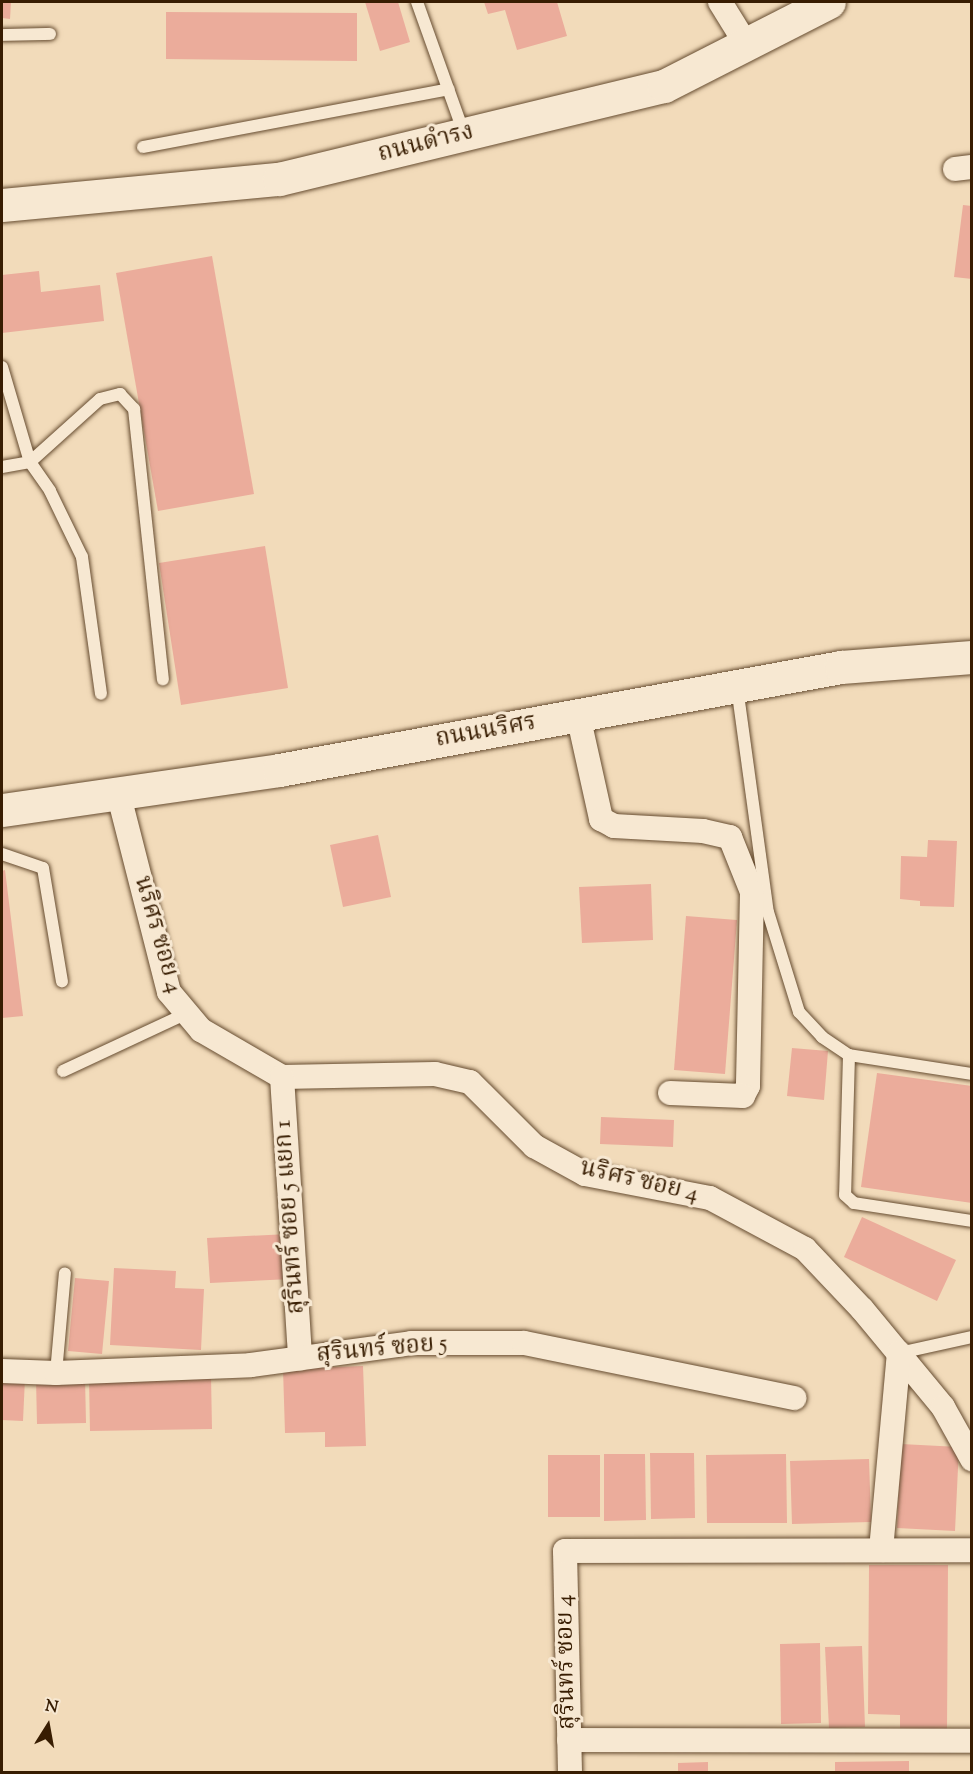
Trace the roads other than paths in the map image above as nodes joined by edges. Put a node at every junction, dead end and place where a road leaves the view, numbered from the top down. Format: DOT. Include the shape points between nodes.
graph roads {
  1 [pos="417,2"];
  2 [pos="720,2"];
  3 [pos="829,2"];
  4 [pos="50,34"];
  5 [pos="2,35"];
  6 [pos="746,44"];
  7 [pos="449,89"];
  8 [pos="464,135"];
  9 [pos="143,147"];
  10 [pos="2,206"];
  11 [pos="2,367"];
  12 [pos="30,462"];
  13 [pos="2,467"];
  14 [pos="972,657"];
  15 [pos="163,679"];
  16 [pos="737,686"];
  17 [pos="102,694"];
  18 [pos="578,715"];
  19 [pos="119,796"];
  20 [pos="2,810"];
  21 [pos="2,853"];
  22 [pos="62,981"];
  23 [pos="185,1014"];
  24 [pos="849,1056"];
  25 [pos="63,1071"];
  26 [pos="972,1074"];
  27 [pos="282,1077"];
  28 [pos="670,1093"];
  29 [pos="972,1221"];
  30 [pos="65,1273"];
  31 [pos="972,1337"];
  32 [pos="899,1353"];
  33 [pos="300,1358"];
  34 [pos="2,1371"];
  35 [pos="56,1373"];
  36 [pos="794,1398"];
  37 [pos="972,1459"];
  38 [pos="881,1550"];
  39 [pos="972,1550"];
  40 [pos="569,1740"];
  41 [pos="972,1741"];
  42 [pos="570,1773"];
  1 -- 7 [label="lane"];
  2 -- 6 [label="street"];
  3 -- 6 [label="street, ถนนดำรง"];
  4 -- 5 [label="lane"];
  6 -- 8 [label="street, ถนนดำรง" via="664,86"];
  7 -- 8 [label="lane"];
  7 -- 9 [label="lane"];
  8 -- 10 [label="street, ถนนดำรง" via="279,179"];
  11 -- 12 [label="lane"];
  12 -- 13 [label="lane"];
  12 -- 15 [label="lane" via="99,399 120,394 134,409"];
  12 -- 17 [label="lane" via="50,491 82,557"];
  14 -- 16 [label="street, ถนนนริศร" via="841,667"];
  16 -- 18 [label="street, ถนนนริศร"];
  16 -- 24 [label="lane" via="768,912 800,1012 822,1037"];
  18 -- 19 [label="street, ถนนนริศร"];
  18 -- 28 [label="street" via="602,819 614,826 703,831 730,837 752,892 748,1086 743,1096"];
  19 -- 20 [label="street, ถนนนริศร"];
  19 -- 23 [label="street, นริศร ซอย 4" via="169,992"];
  21 -- 22 [label="lane" via="43,868"];
  23 -- 25 [label="lane"];
  23 -- 27 [label="street, นริศร ซอย 4" via="201,1030"];
  24 -- 26 [label="lane"];
  24 -- 29 [label="lane" via="845,1195 854,1203"];
  27 -- 32 [label="street, นริศร ซอย 4" via="435,1074 470,1082 534,1146 585,1174 710,1198 806,1249"];
  27 -- 33 [label="street, สุรินทร์ ซอย 5 แยก 1"];
  30 -- 35 [label="lane"];
  31 -- 32 [label="lane"];
  32 -- 37 [label="street, นริศร ซอย 4" via="943,1407"];
  32 -- 38 [label="street"];
  33 -- 35 [label="street, สุรินทร์ ซอย 5" via="251,1365"];
  33 -- 36 [label="street, สุรินทร์ ซอย 5" via="411,1343 524,1343"];
  34 -- 35 [label="street, สุรินทร์ ซอย 5"];
  38 -- 39 [label="street"];
  38 -- 40 [label="street, สุรินทร์ ซอย 4" via="565,1551"];
  40 -- 41 [label="street"];
  40 -- 42 [label="street, สุรินทร์ ซอย 4"];
}
